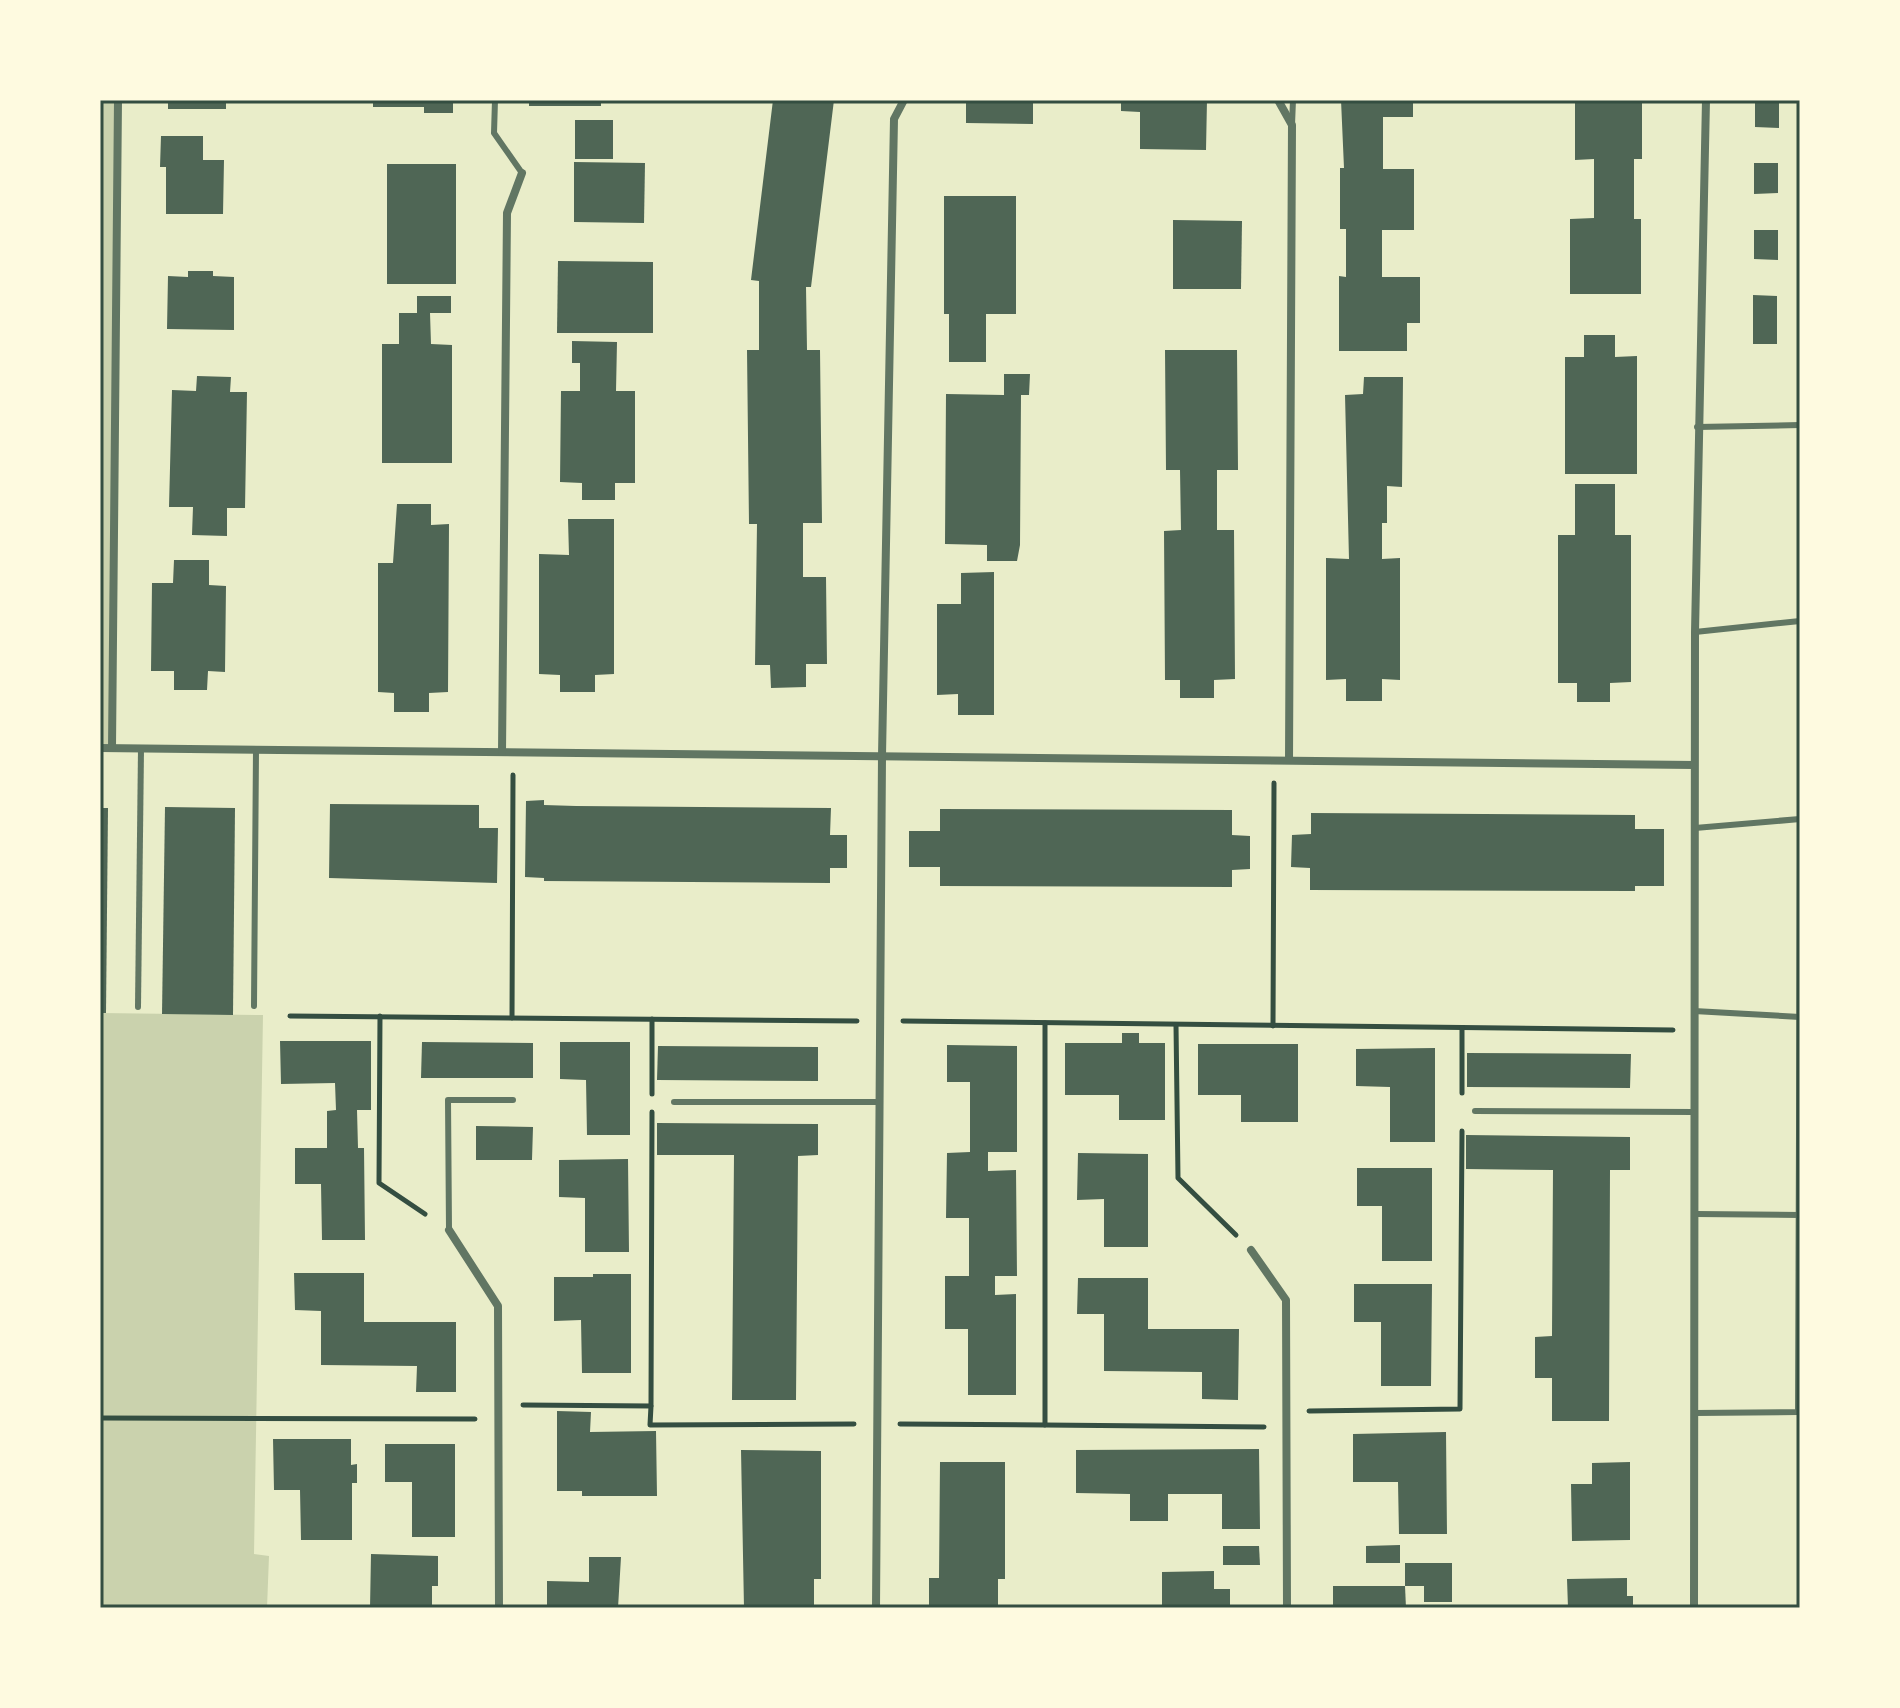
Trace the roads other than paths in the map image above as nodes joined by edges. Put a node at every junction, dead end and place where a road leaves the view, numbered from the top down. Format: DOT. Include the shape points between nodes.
graph roads {
  1 [pos="118,100"];
  2 [pos="495,100"];
  3 [pos="904,100"];
  4 [pos="1278,100"];
  5 [pos="1293,100"];
  6 [pos="1706,100"];
  7 [pos="1292,125"];
  8 [pos="522,173"];
  9 [pos="1800,425"];
  10 [pos="1697,427"];
  11 [pos="1800,621"];
  12 [pos="1695,632"];
  13 [pos="100,748"];
  14 [pos="112,748"];
  15 [pos="141,749"];
  16 [pos="256,750"];
  17 [pos="502,752"];
  18 [pos="882,756"];
  19 [pos="1289,760"];
  20 [pos="1694,765"];
  21 [pos="1800,819"];
  22 [pos="1695,828"];
  23 [pos="1800,859"];
  24 [pos="254,1006"];
  25 [pos="138,1007"];
  26 [pos="1694,1011"];
  27 [pos="1800,1017"];
  28 [pos="513,1100"];
  29 [pos="674,1102"];
  30 [pos="880,1102"];
  31 [pos="1475,1111"];
  32 [pos="1694,1112"];
  33 [pos="1696,1214"];
  34 [pos="1800,1215"];
  35 [pos="449,1230"];
  36 [pos="1251,1250"];
  37 [pos="1695,1413"];
  38 [pos="499,1608"];
  39 [pos="876,1608"];
  40 [pos="1287,1608"];
  41 [pos="1694,1608"];
  1 -- 14 [label="street"];
  2 -- 8 [label="lane" via="494,133"];
  3 -- 18 [label="street" via="894,119"];
  4 -- 7 [label="street"];
  5 -- 7 [label="lane"];
  6 -- 10 [label="street"];
  7 -- 19 [label="street"];
  8 -- 17 [label="street" via="507,213"];
  9 -- 10 [label="lane"];
  10 -- 12 [label="street"];
  11 -- 12 [label="lane"];
  12 -- 20 [label="street"];
  13 -- 14 [label="street"];
  14 -- 15 [label="street"];
  15 -- 16 [label="street"];
  15 -- 25 [label="lane"];
  16 -- 17 [label="street"];
  16 -- 24 [label="lane"];
  17 -- 18 [label="street"];
  18 -- 19 [label="street"];
  18 -- 30 [label="street"];
  19 -- 20 [label="street"];
  20 -- 22 [label="street"];
  21 -- 22 [label="lane"];
  22 -- 26 [label="street"];
  23 -- 27 [label="lane"];
  26 -- 27 [label="lane"];
  26 -- 32 [label="street"];
  27 -- 34 [label="lane"];
  28 -- 35 [label="lane" via="448,1100"];
  29 -- 30 [label="lane"];
  30 -- 39 [label="street"];
  31 -- 32 [label="lane"];
  32 -- 33 [label="street"];
  33 -- 34 [label="lane"];
  33 -- 37 [label="street"];
  34 -- 37 [label="lane" via="1798,1412"];
  35 -- 38 [label="street" via="498,1306"];
  36 -- 40 [label="street" via="1286,1300"];
  37 -- 41 [label="street"];
}
